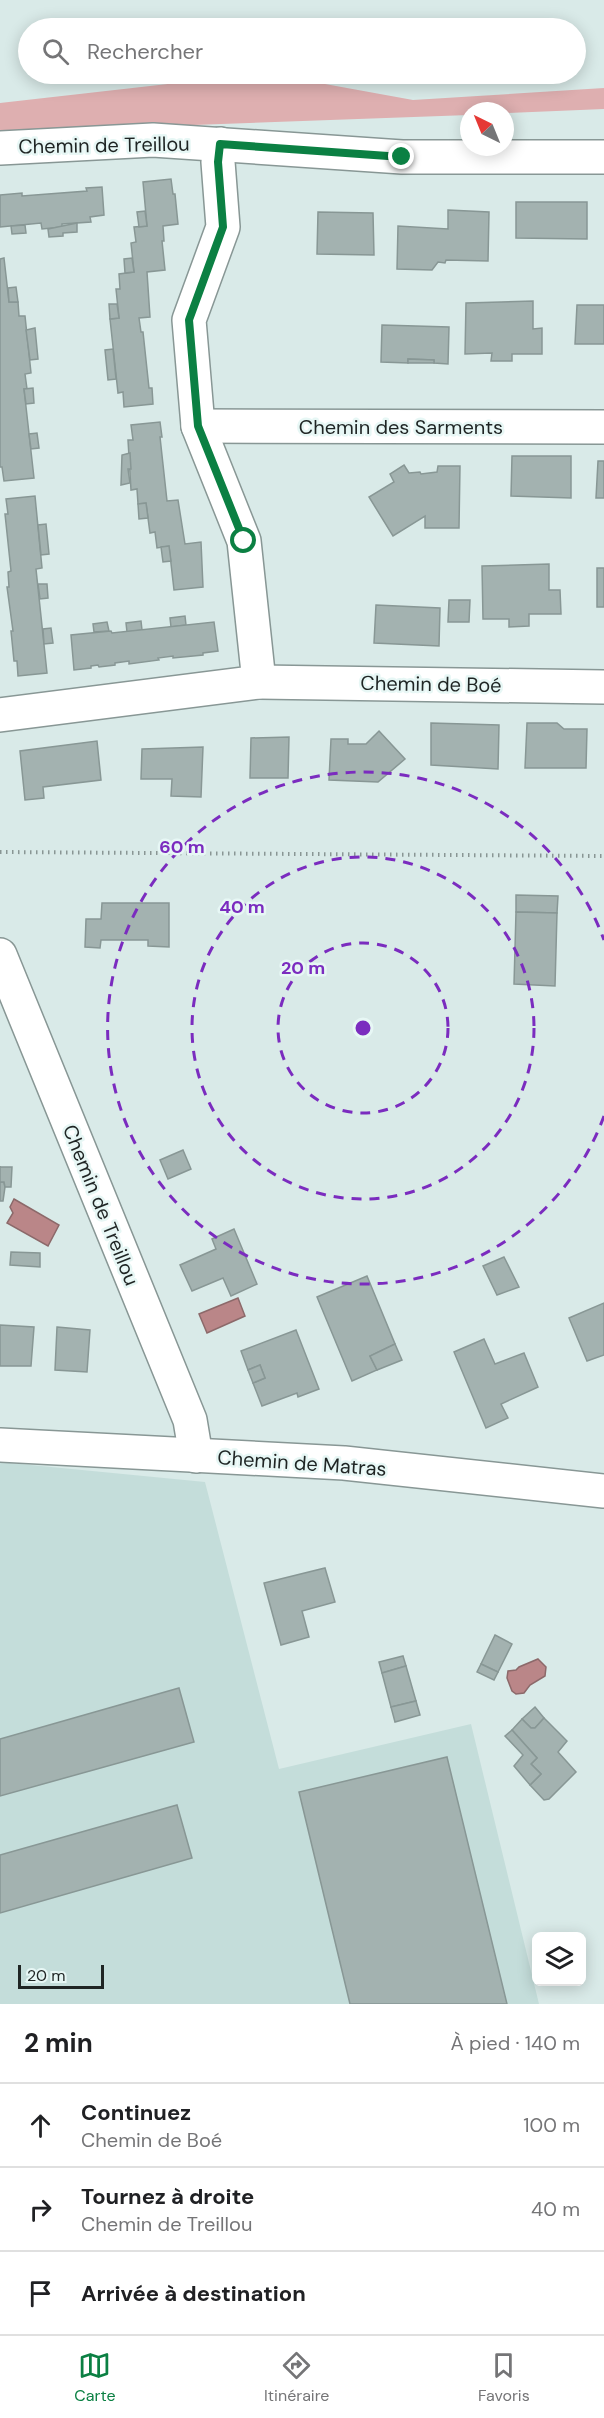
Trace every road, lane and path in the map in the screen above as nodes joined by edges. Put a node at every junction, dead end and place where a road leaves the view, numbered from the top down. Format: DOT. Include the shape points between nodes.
graph roads {
  1 [pos="220,144"];
  2 [pos="0,148"];
  3 [pos="604,157"];
  4 [pos="198,426"];
  5 [pos="604,427"];
  6 [pos="259,682"];
  7 [pos="604,687"];
  8 [pos="0,715"];
  9 [pos="0,852"];
  10 [pos="604,856"];
  11 [pos="0,955"];
  12 [pos="0,1445"];
  13 [pos="196,1456"];
  14 [pos="604,1491"];
  1 -- 2 [label="street, Chemin de Treillou" via="153,140"];
  1 -- 3 [label="street, Chemin de Treillou" via="402,157"];
  1 -- 4 [label="street" via="223,227 189,320"];
  4 -- 5 [label="street, Chemin des Sarments"];
  4 -- 6 [label="street" via="244,541"];
  6 -- 7 [label="street, Chemin de Boé"];
  6 -- 8 [label="street, Chemin de Boé"];
  9 -- 10 [label="path"];
  11 -- 13 [label="street, Chemin de Treillou" via="190,1420"];
  12 -- 13 [label="street, Chemin de Matras"];
  13 -- 14 [label="street, Chemin de Matras" via="344,1463"];
}
